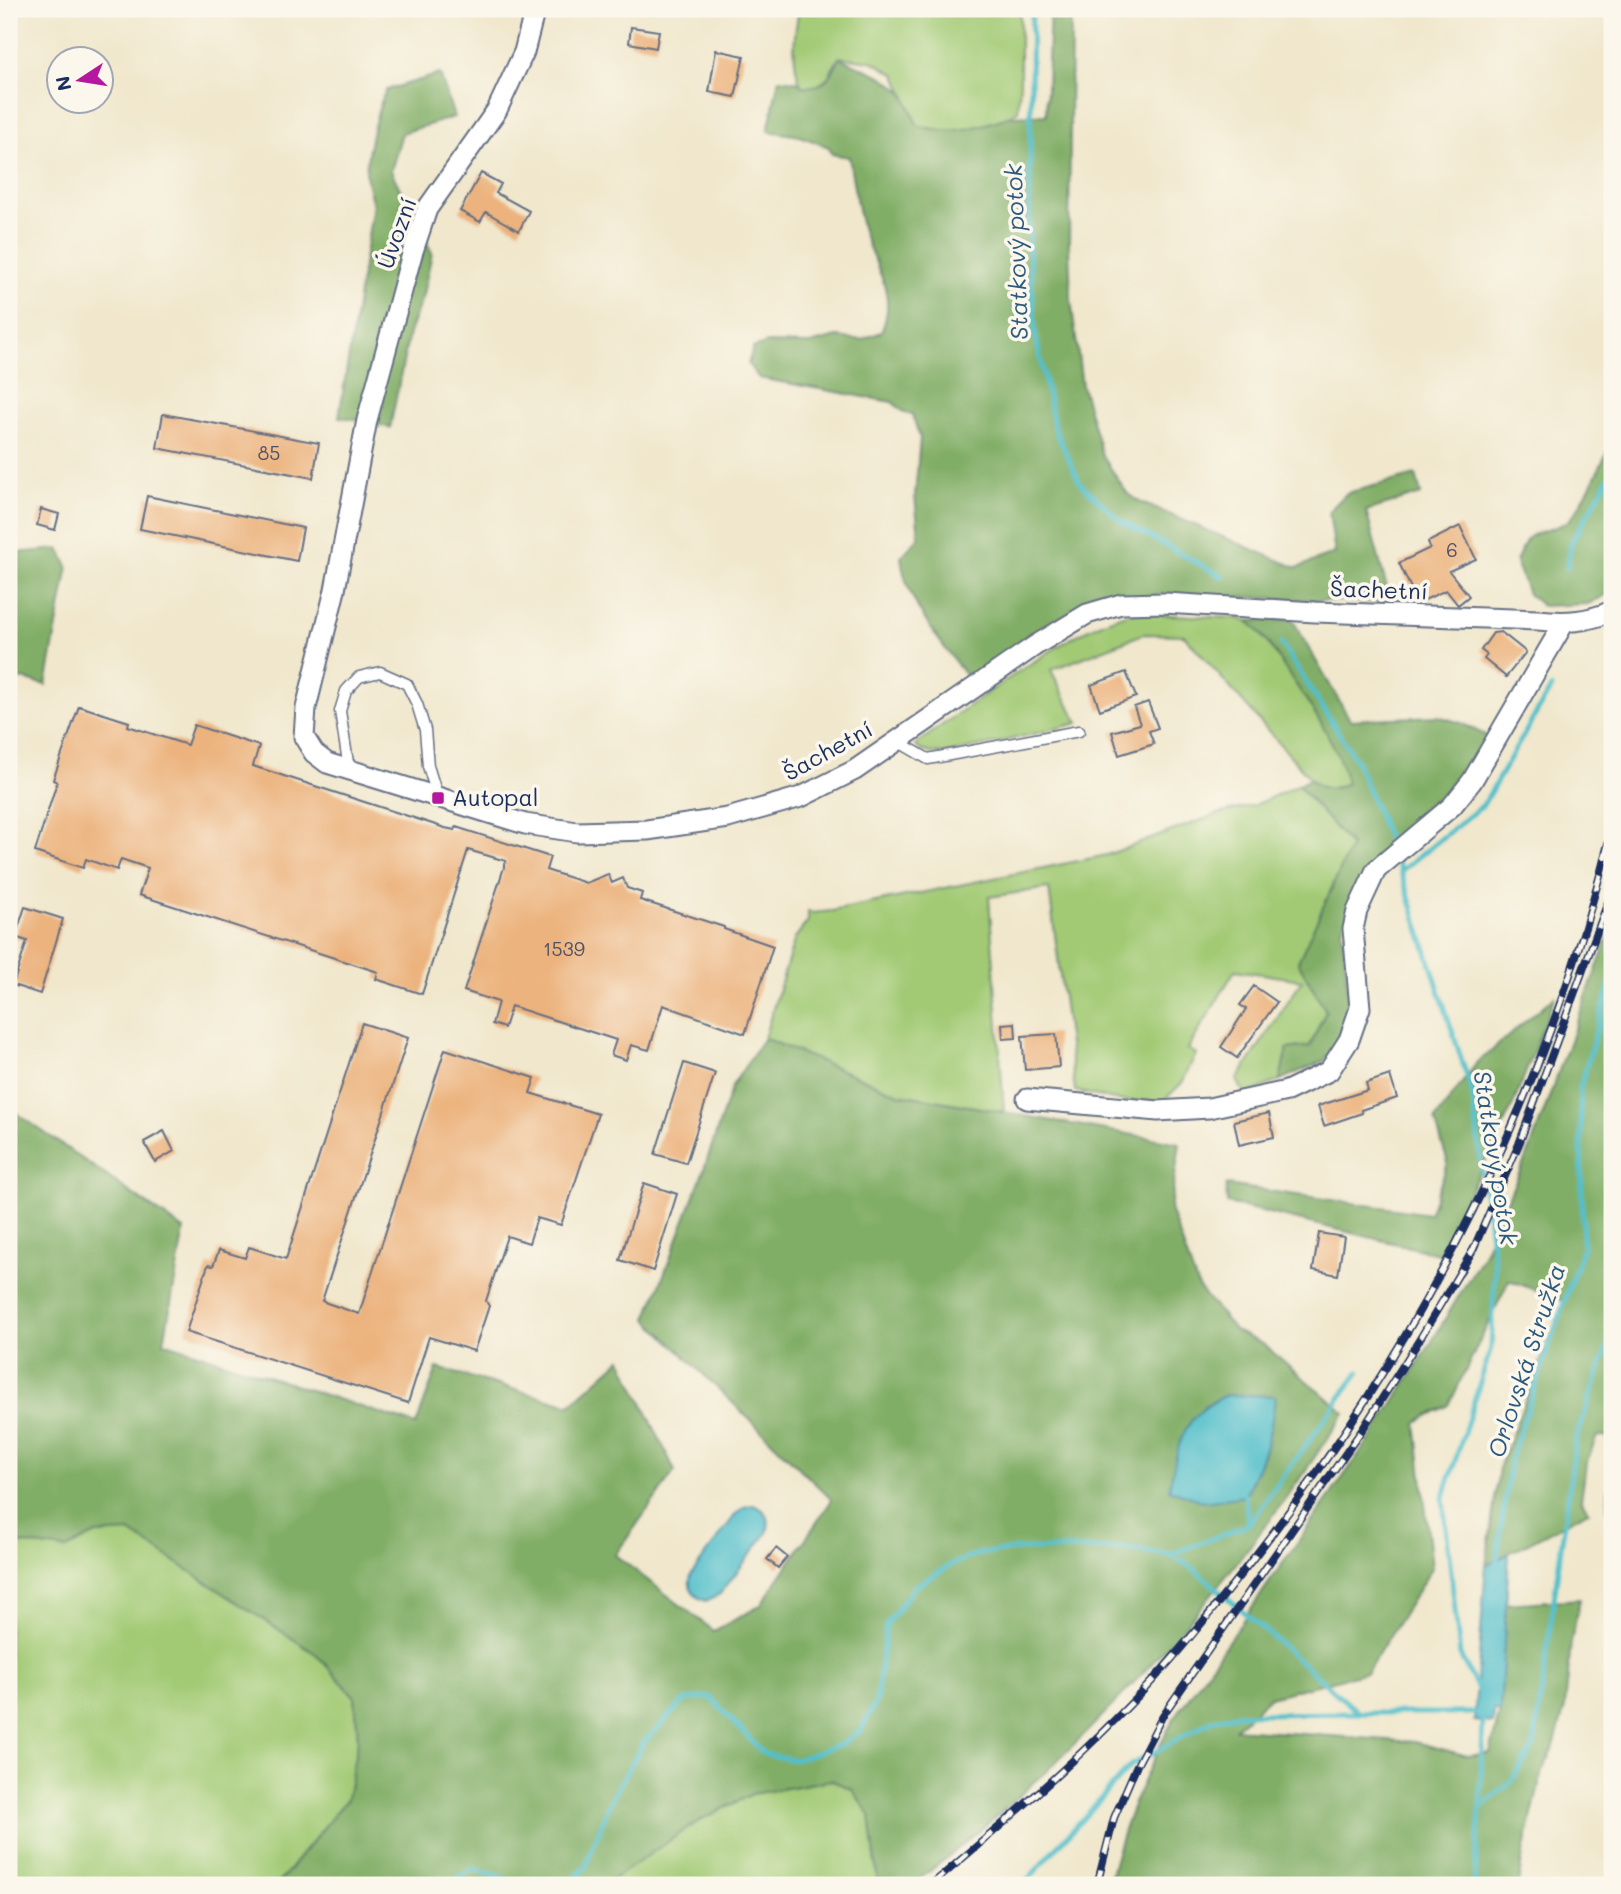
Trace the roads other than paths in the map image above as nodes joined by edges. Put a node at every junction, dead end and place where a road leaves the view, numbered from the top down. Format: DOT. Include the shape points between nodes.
graph roads {
  1 [pos="535,9"];
  2 [pos="354,495"];
  3 [pos="1612,611"];
  4 [pos="1564,623"];
  5 [pos="1079,731"];
  6 [pos="897,741"];
  7 [pos="349,769"];
  8 [pos="438,798"];
  9 [pos="1027,1099"];
  1 -- 2 [label="street, Úvozní" via="524,52 497,110 427,209 367,420"];
  2 -- 7 [label="street, Šachetní" via="306,708 304,737 327,763"];
  3 -- 4 [label="street, Šachetní"];
  4 -- 6 [label="street, Šachetní" via="1121,604 1087,614 1036,645"];
  4 -- 9 [label="street" via="1472,781 1452,806 1376,870 1353,929 1360,1008 1349,1040 1329,1071 1287,1091 1209,1108 1158,1111"];
  5 -- 6 [label="lane" via="928,759"];
  6 -- 8 [label="street, Šachetní" via="855,770 802,797 728,818 647,830 576,832 525,824"];
  7 -- 8 [label="street, Šachetní"];
  7 -- 8 [label="lane" via="340,710 346,691 359,677 380,672 407,684 425,730 428,766"];
}
